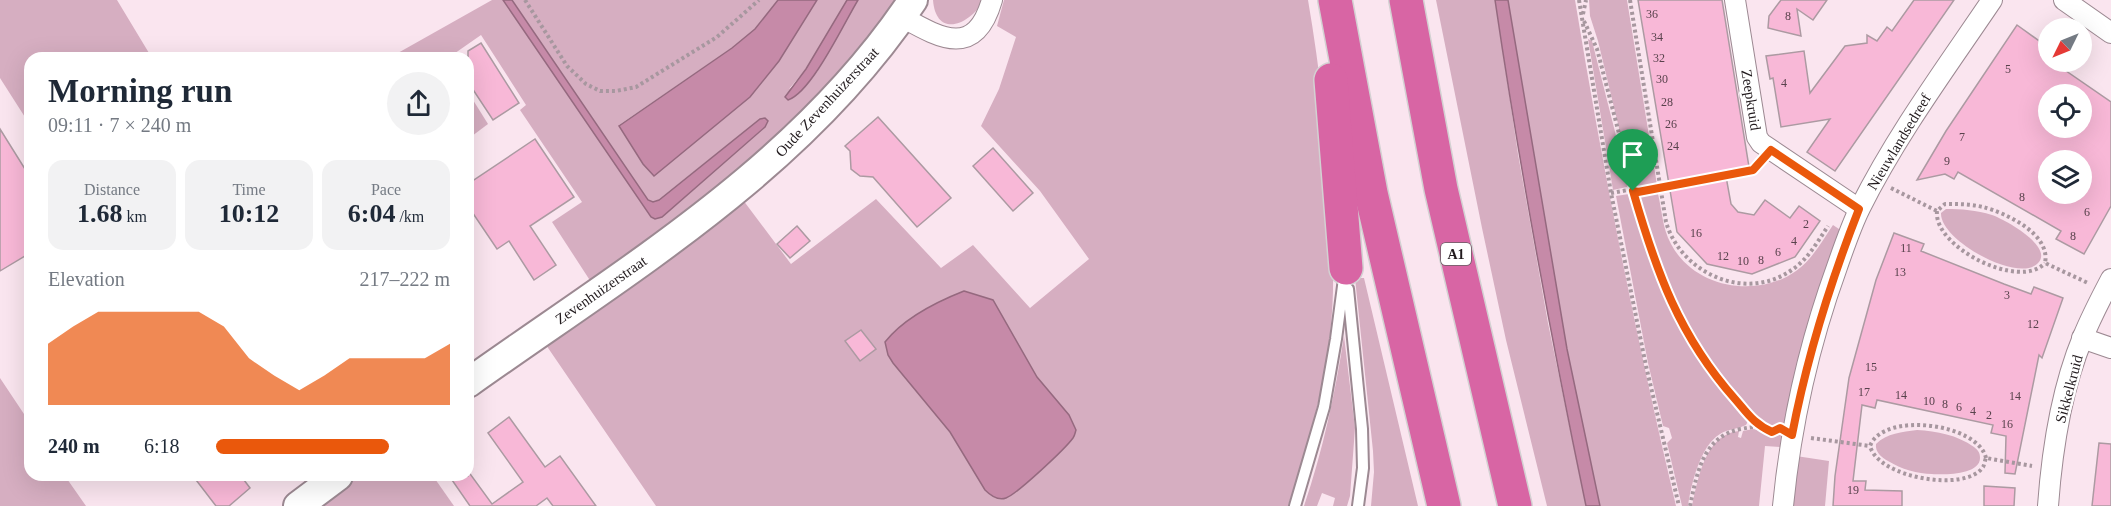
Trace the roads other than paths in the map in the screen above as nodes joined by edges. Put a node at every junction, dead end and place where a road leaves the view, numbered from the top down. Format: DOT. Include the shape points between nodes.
graph roads {
  1 [pos="992,0"];
  2 [pos="1329,0"];
  3 [pos="1335,0"];
  4 [pos="1406,0"];
  5 [pos="1992,0"];
  6 [pos="2064,0"];
  7 [pos="1738,3"];
  8 [pos="907,8"];
  9 [pos="2111,33"];
  10 [pos="732,195"];
  11 [pos="1852,205"];
  12 [pos="1346,268"];
  13 [pos="2108,285"];
  14 [pos="2082,338"];
  15 [pos="2111,348"];
  16 [pos="474,379"];
  17 [pos="331,481"];
  18 [pos="298,506"];
  19 [pos="1295,506"];
  20 [pos="1358,506"];
  21 [pos="1444,506"];
  22 [pos="1515,506"];
  23 [pos="1783,506"];
  24 [pos="2048,506"];
  1 -- 8 [label="street" via="975,32 955,38 937,36"];
  2 -- 12 [label="highway" via="1328,45"];
  3 -- 21 [label="highway" via="1371,193"];
  4 -- 22 [label="highway, A1" via="1441,189"];
  5 -- 11 [label="street, Nieuwlandsedreef" via="1875,180"];
  6 -- 9 [label="street"];
  7 -- 11 [label="street, Zeepkruid" via="1757,137"];
  8 -- 10 [label="street, Oude Zevenhuizerstraat" via="867,61 824,107"];
  10 -- 16 [label="street, Zevenhuizerstraat"];
  11 -- 23 [label="street, Nieuwlandsedreef" via="1814,337 1792,435"];
  12 -- 19 [label="lane" via="1324,407"];
  12 -- 20 [label="lane" via="1362,429 1363,468"];
  13 -- 14 [label="street, Sikkelkruid"];
  14 -- 15 [label="street"];
  14 -- 24 [label="street, Sikkelkruid" via="2064,398"];
  17 -- 18 [label="street"];
}
